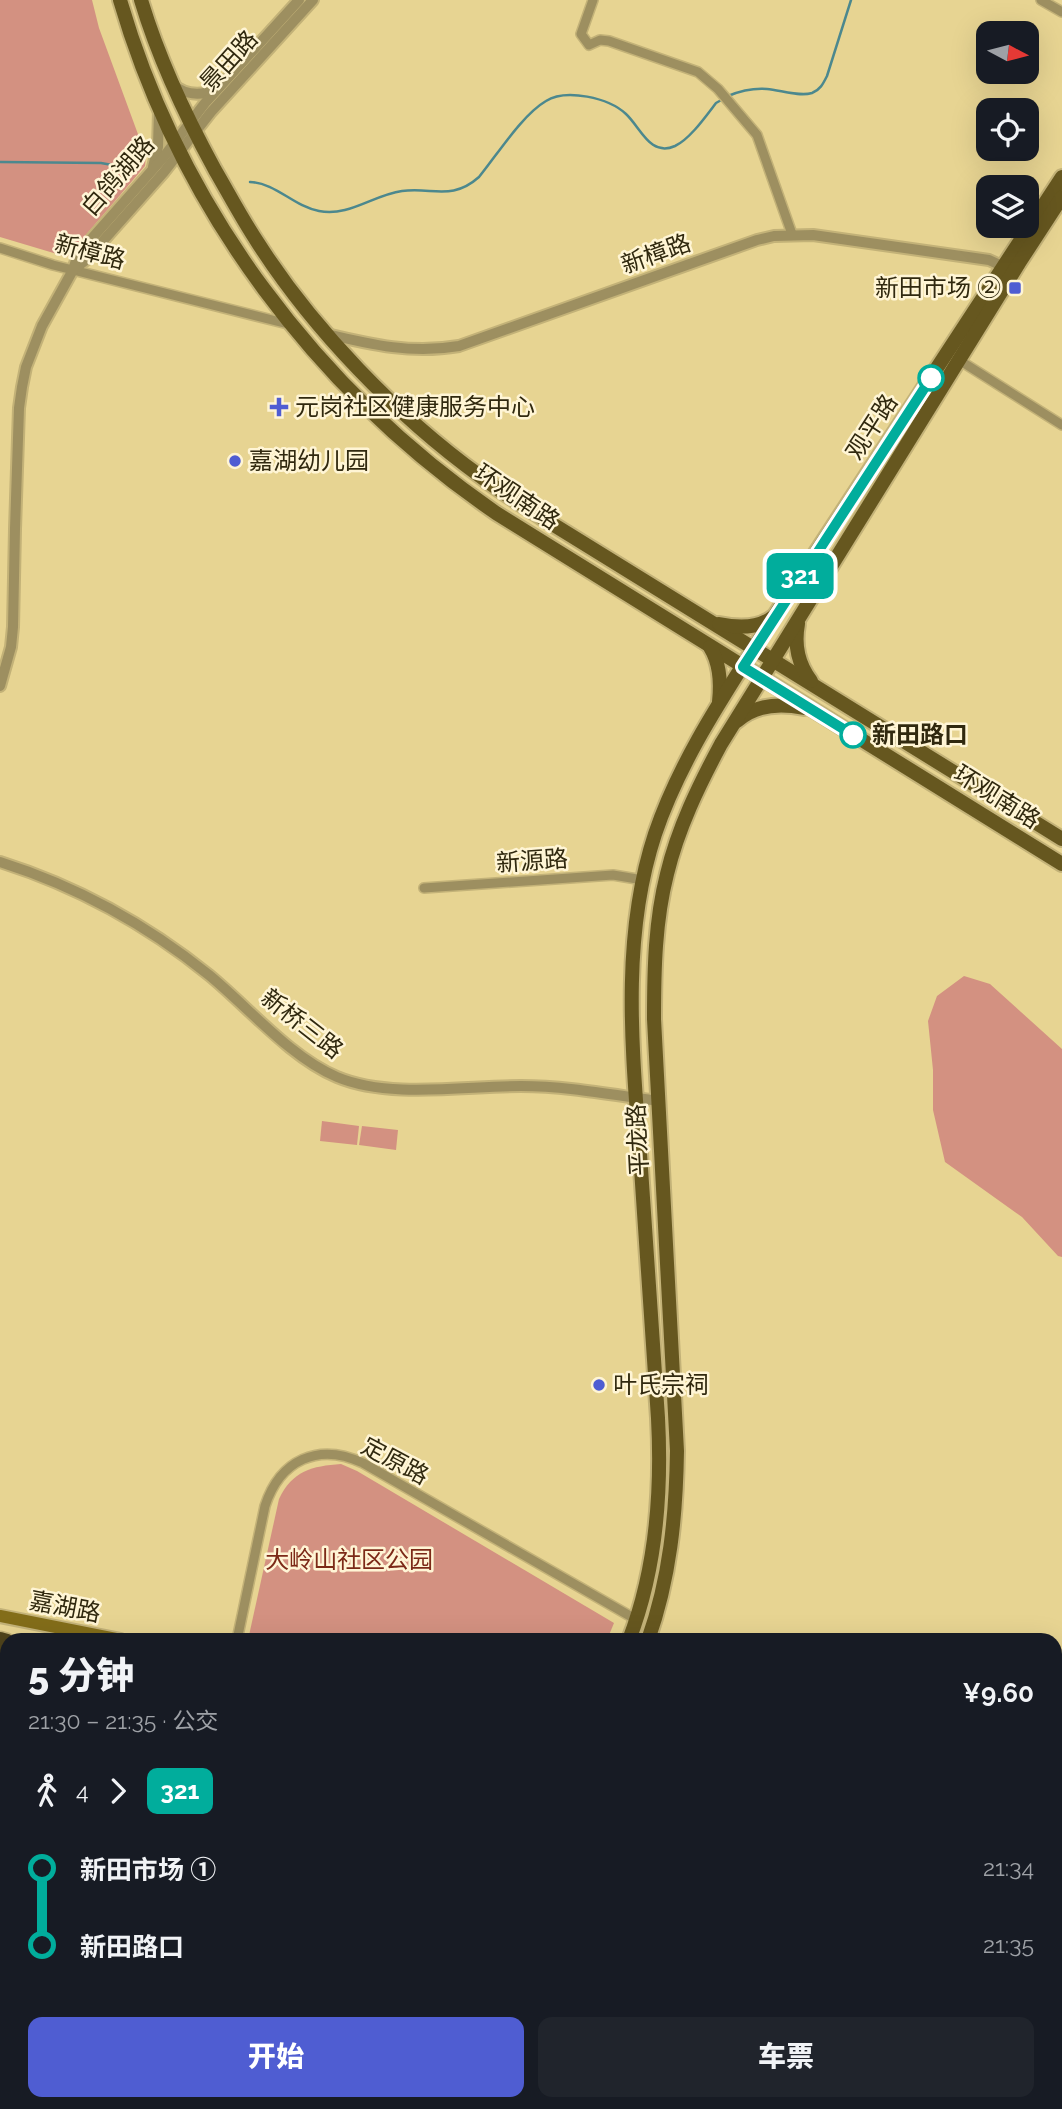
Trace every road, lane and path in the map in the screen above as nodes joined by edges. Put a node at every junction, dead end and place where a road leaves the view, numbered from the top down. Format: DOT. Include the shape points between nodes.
graph roads {
  1 [pos="120,0"];
  2 [pos="141,0"];
  3 [pos="299,0"];
  4 [pos="313,0"];
  5 [pos="593,0"];
  6 [pos="1041,0"];
  7 [pos="1062,12"];
  8 [pos="170,83"];
  9 [pos="218,89"];
  10 [pos="159,111"];
  11 [pos="192,128"];
  12 [pos="177,148"];
  13 [pos="150,173"];
  14 [pos="1062,177"];
  15 [pos="1062,197"];
  16 [pos="792,234"];
  17 [pos="0,248"];
  18 [pos="1004,267"];
  19 [pos="73,270"];
  20 [pos="292,325"];
  21 [pos="327,334"];
  22 [pos="959,360"];
  23 [pos="1062,425"];
  24 [pos="802,613"];
  25 [pos="774,616"];
  26 [pos="706,620"];
  27 [pos="709,646"];
  28 [pos="754,649"];
  29 [pos="772,660"];
  30 [pos="743,667"];
  31 [pos="761,678"];
  32 [pos="0,686"];
  33 [pos="817,687"];
  34 [pos="716,710"];
  35 [pos="813,710"];
  36 [pos="731,727"];
  37 [pos="1062,839"];
  38 [pos="0,862"];
  39 [pos="1062,864"];
  40 [pos="643,880"];
  41 [pos="424,888"];
  42 [pos="636,1098"];
  43 [pos="658,1101"];
  44 [pos="0,1616"];
  45 [pos="636,1620"];
  46 [pos="86,1633"];
  47 [pos="238,1633"];
  48 [pos="631,1633"];
  49 [pos="650,1633"];
  1 -- 10 [label="main road, 环观南路"];
  2 -- 8 [label="main road, 环观南路"];
  3 -- 9 [label="street, 景田路"];
  4 -- 11 [label="street, 景田路"];
  5 -- 16 [label="street" via="581,34 589,45 609,41 698,72 734,107 757,135"];
  6 -- 7 [label="street"];
  8 -- 9 [label="street" via="187,93"];
  8 -- 11 [label="main road, 环观南路"];
  9 -- 11 [label="street, 景田路"];
  10 -- 12 [label="main road, 环观南路"];
  10 -- 13 [label="street" via="158,147"];
  11 -- 12 [label="street, 景田路"];
  11 -- 21 [label="main road, 环观南路" via="258,243"];
  12 -- 13 [label="street, 白鸽湖路"];
  12 -- 19 [label="street, 白鸽湖路" via="87,259"];
  12 -- 20 [label="main road, 环观南路" via="236,251"];
  13 -- 19 [label="street, 白鸽湖路" via="78,254"];
  14 -- 18 [label="main road, 观平路"];
  15 -- 22 [label="main road, 观平路"];
  16 -- 18 [label="street, 新樟路" via="989,260"];
  16 -- 21 [label="street, 新樟路" via="757,240 459,346 401,349"];
  17 -- 19 [label="street, 新樟路"];
  18 -- 25 [label="main road, 观平路"];
  19 -- 20 [label="street, 新樟路"];
  19 -- 32 [label="street, 白鸽湖路" via="42,326 22,387 13,627"];
  20 -- 27 [label="main road, 环观南路" via="381,421 439,472 496,513"];
  21 -- 26 [label="main road, 环观南路" via="391,400 480,476"];
  22 -- 23 [label="street"];
  22 -- 24 [label="main road, 观平路"];
  24 -- 29 [label="main road, 观平路"];
  24 -- 33 [label="main road" via="797,654"];
  25 -- 26 [label="main road" via="759,625 738,627"];
  25 -- 28 [label="main road, 观平路"];
  26 -- 28 [label="main road, 环观南路"];
  27 -- 30 [label="main road, 环观南路"];
  27 -- 34 [label="main road" via="719,676"];
  28 -- 29 [label="main road, 环观南路"];
  28 -- 30 [label="main road, 观平路"];
  29 -- 31 [label="main road, 平龙路"];
  29 -- 33 [label="main road, 环观南路"];
  30 -- 31 [label="main road, 环观南路"];
  30 -- 34 [label="main road, 平龙路"];
  31 -- 35 [label="main road, 环观南路"];
  31 -- 36 [label="main road, 平龙路"];
  33 -- 37 [label="main road, 环观南路"];
  34 -- 40 [label="main road, 平龙路" via="663,811"];
  35 -- 36 [label="main road" via="766,707 746,713"];
  35 -- 39 [label="main road, 环观南路"];
  36 -- 43 [label="main road, 平龙路" via="684,823 661,902 654,985"];
  38 -- 42 [label="street, 新桥三路" via="79,893 147,931 210,976 299,1055 335,1077 390,1089 542,1087"];
  40 -- 41 [label="street, 新源路" via="614,875"];
  40 -- 42 [label="main road, 平龙路" via="632,962"];
  42 -- 43 [label="street, 新桥三路"];
  42 -- 45 [label="main road, 平龙路" via="659,1441 649,1571"];
  43 -- 49 [label="main road, 平龙路" via="677,1451 669,1560"];
  44 -- 46 [label="main road, 嘉湖路"];
  45 -- 47 [label="street, 定原路" via="362,1463 323,1454 285,1470 269,1492"];
  45 -- 48 [label="main road, 平龙路"];
}
